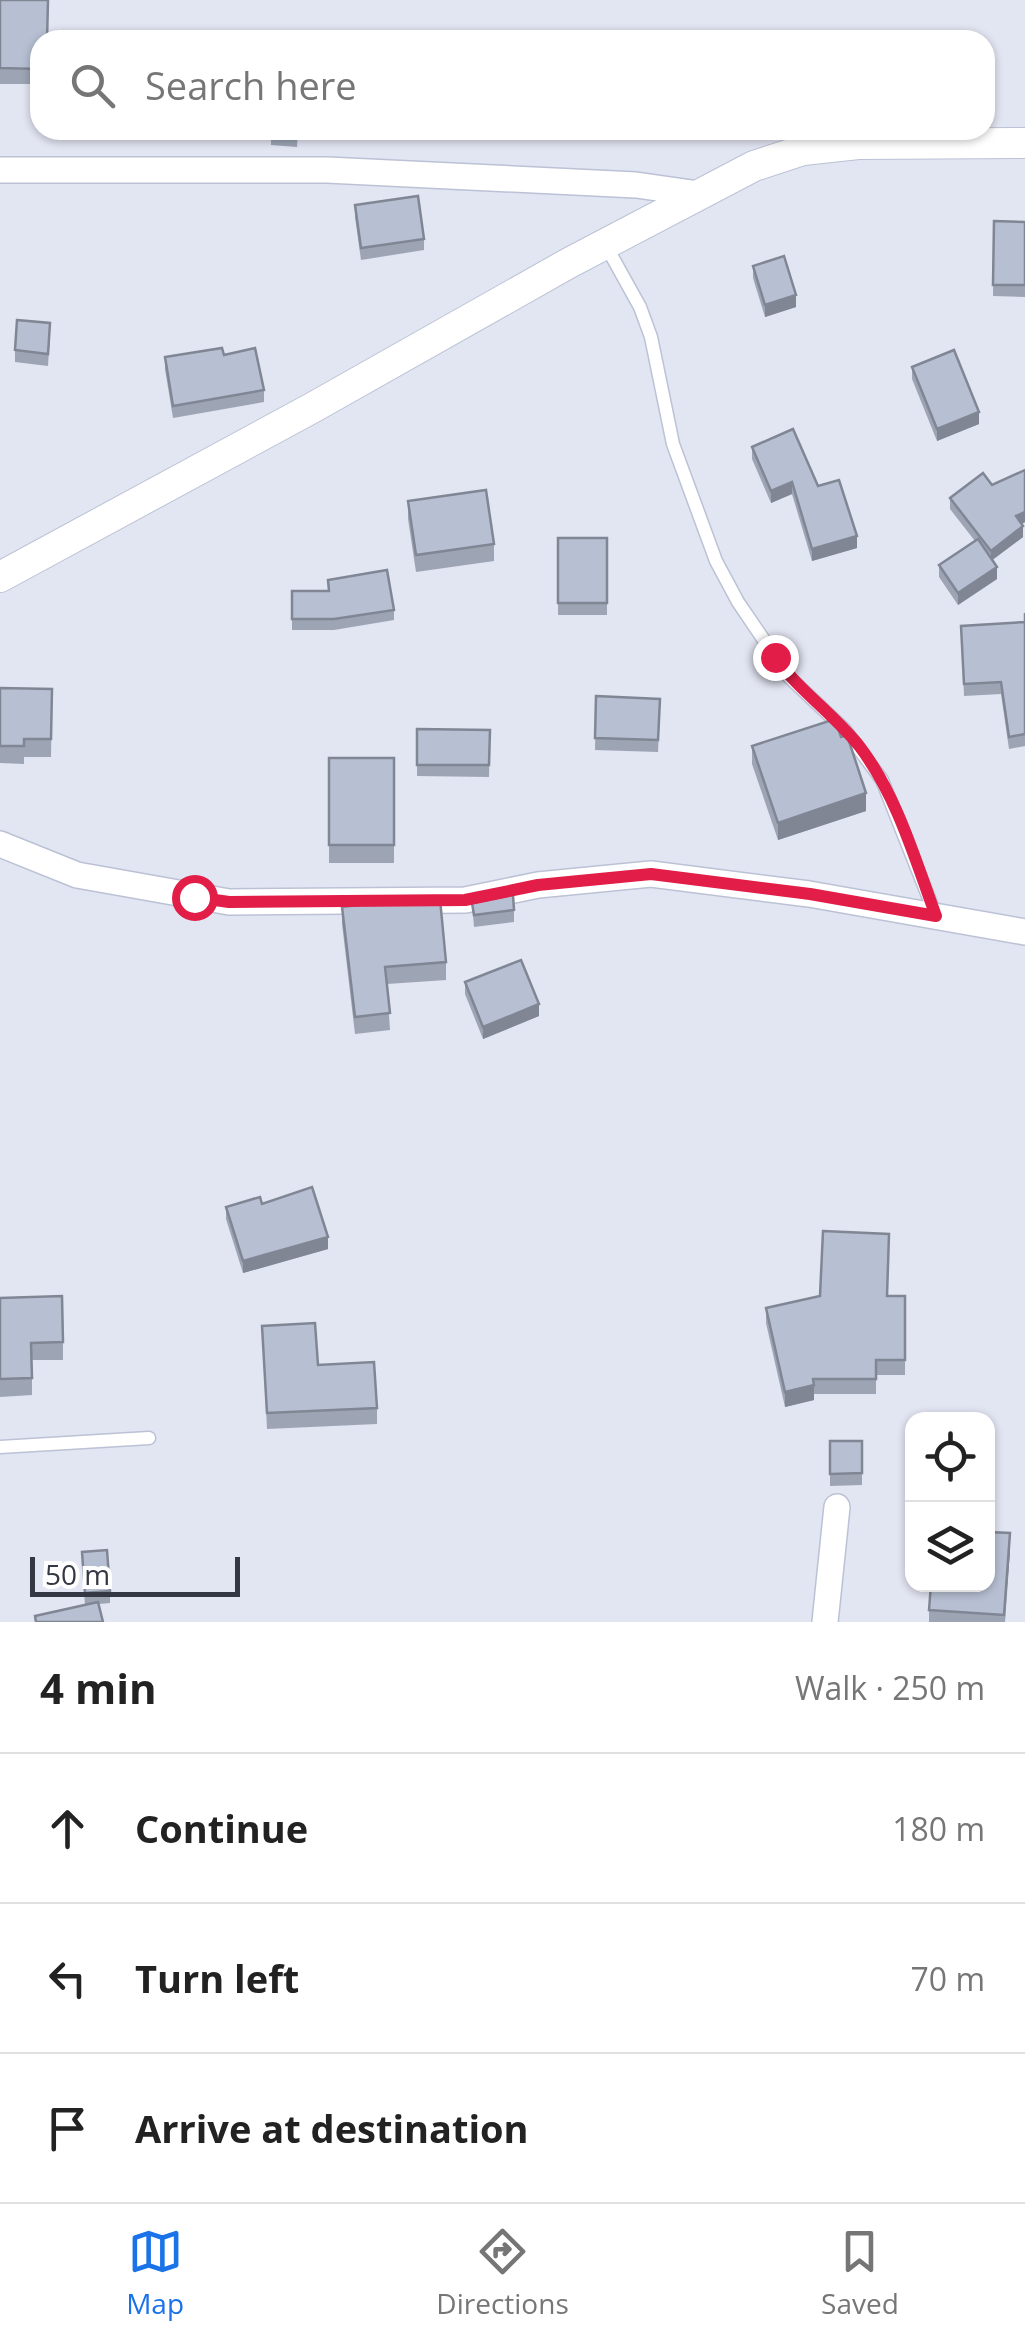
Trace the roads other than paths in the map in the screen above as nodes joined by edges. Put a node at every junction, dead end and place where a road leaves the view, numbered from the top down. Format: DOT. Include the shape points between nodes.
graph roads {
  1 [pos="1025,143"];
  2 [pos="0,170"];
  3 [pos="699,194"];
  4 [pos="605,244"];
  5 [pos="0,577"];
  6 [pos="0,844"];
  7 [pos="936,916"];
  8 [pos="1025,932"];
  9 [pos="149,1438"];
  10 [pos="0,1446"];
  11 [pos="838,1507"];
  12 [pos="825,1622"];
  1 -- 3 [label="street" via="804,150"];
  2 -- 3 [label="street" via="327,170"];
  3 -- 4 [label="street"];
  4 -- 5 [label="street"];
  4 -- 7 [label="lane" via="651,337 673,444 716,561 790,677 845,730 882,780"];
  6 -- 7 [label="street" via="77,874 229,902 465,900 651,874"];
  7 -- 8 [label="street"];
  9 -- 10 [label="lane"];
  11 -- 12 [label="street"];
}
